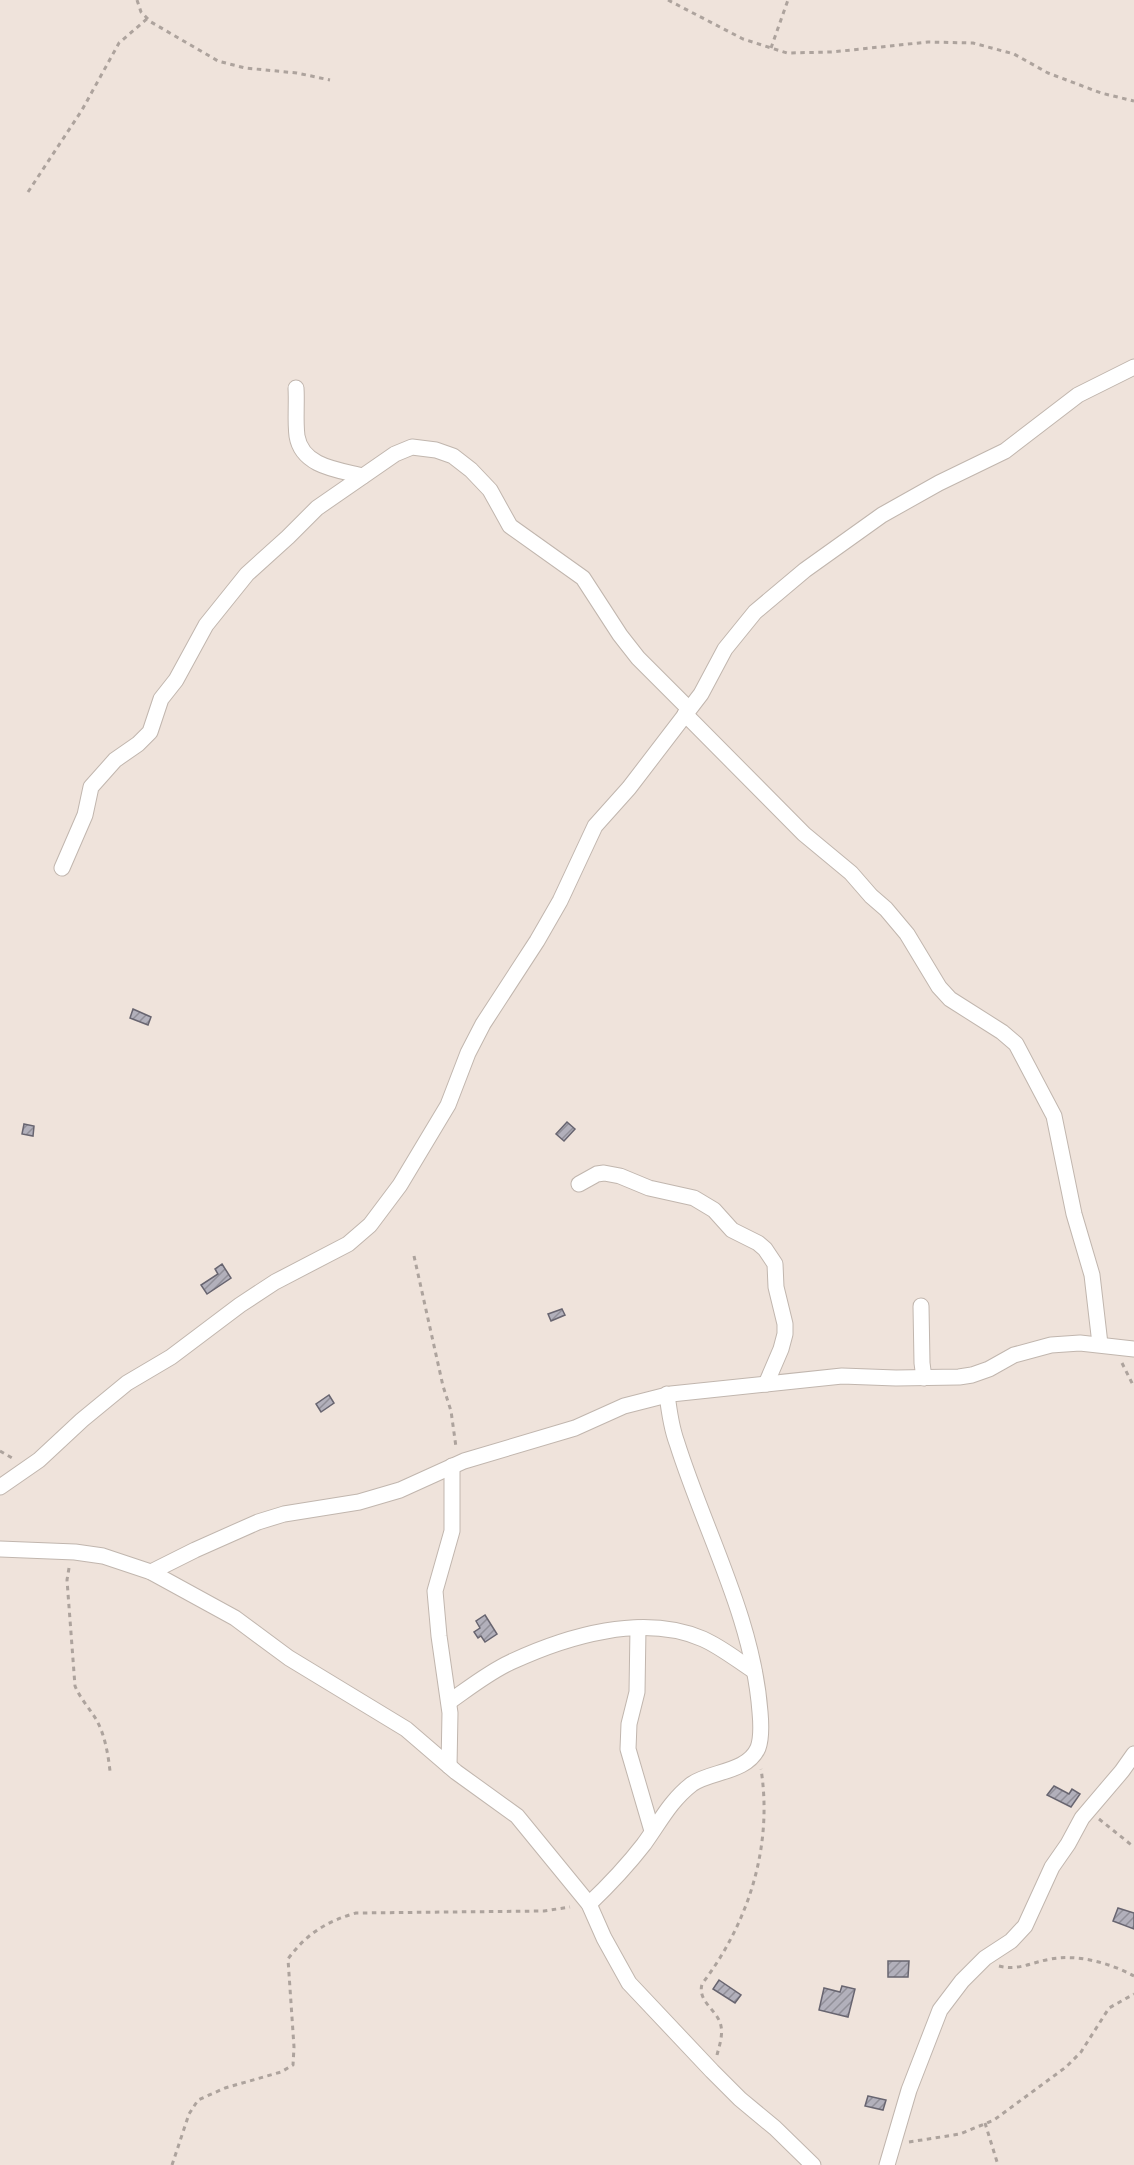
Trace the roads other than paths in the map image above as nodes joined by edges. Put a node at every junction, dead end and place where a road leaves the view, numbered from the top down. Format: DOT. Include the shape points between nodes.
graph roads {
  1 [pos="1134,367"];
  2 [pos="296,388"];
  3 [pos="363,476"];
  4 [pos="687,712"];
  5 [pos="62,868"];
  6 [pos="579,1184"];
  7 [pos="921,1306"];
  8 [pos="1107,1345"];
  9 [pos="1134,1349"];
  10 [pos="924,1378"];
  11 [pos="766,1384"];
  12 [pos="667,1394"];
  13 [pos="454,1465"];
  14 [pos="0,1487"];
  15 [pos="0,1549"];
  16 [pos="151,1572"];
  17 [pos="638,1628"];
  18 [pos="754,1671"];
  19 [pos="449,1702"];
  20 [pos="1134,1754"];
  21 [pos="449,1766"];
  22 [pos="652,1831"];
  23 [pos="589,1905"];
  24 [pos="798,2159"];
  25 [pos="813,2165"];
  26 [pos="887,2165"];
  1 -- 4 [label="street" via="1078,395 1005,451 882,515 805,570 755,612 725,649"];
  2 -- 3 [label="street" via="297,438 304,452 326,467"];
  3 -- 4 [label="street" via="412,447 453,456 490,490 510,526 583,578 620,635"];
  3 -- 5 [label="street" via="316,508 247,573 222,604 161,699 150,732 115,760 91,787 85,816"];
  4 -- 8 [label="street" via="804,834 886,909 950,999 1016,1044 1054,1116"];
  4 -- 14 [label="street" via="595,826 560,901 483,1024 448,1105 400,1185 370,1225 348,1244 275,1282 171,1357 127,1383 39,1460"];
  6 -- 11 [label="street" via="604,1173 694,1198 714,1210 732,1230 765,1249 775,1264 785,1324 781,1349"];
  7 -- 10 [label="street"];
  8 -- 9 [label="street"];
  8 -- 10 [label="street" via="1051,1345 1014,1355 972,1375"];
  10 -- 11 [label="street" via="842,1376"];
  11 -- 12 [label="street"];
  12 -- 13 [label="street" via="624,1406 575,1428"];
  12 -- 18 [label="street" via="676,1441 734,1598"];
  13 -- 16 [label="street" via="400,1490 359,1502 258,1522"];
  13 -- 19 [label="street" via="450,1545 435,1591"];
  15 -- 16 [label="street" via="103,1556"];
  16 -- 21 [label="street" via="234,1617 289,1658 406,1729"];
  17 -- 18 [label="street" via="674,1630 702,1638"];
  17 -- 19 [label="street" via="604,1630 537,1651 509,1662"];
  17 -- 22 [label="street" via="637,1692 628,1749"];
  18 -- 22 [label="street" via="760,1714 758,1749 729,1771 698,1779 671,1803"];
  19 -- 21 [label="street"];
  20 -- 26 [label="street" via="1088,1810 1052,1867 1025,1926 985,1958 940,2010 909,2090"];
  21 -- 23 [label="street" via="517,1816"];
  22 -- 23 [label="street" via="617,1878"];
  23 -- 24 [label="street" via="629,1983"];
  24 -- 25 [label="street"];
}
